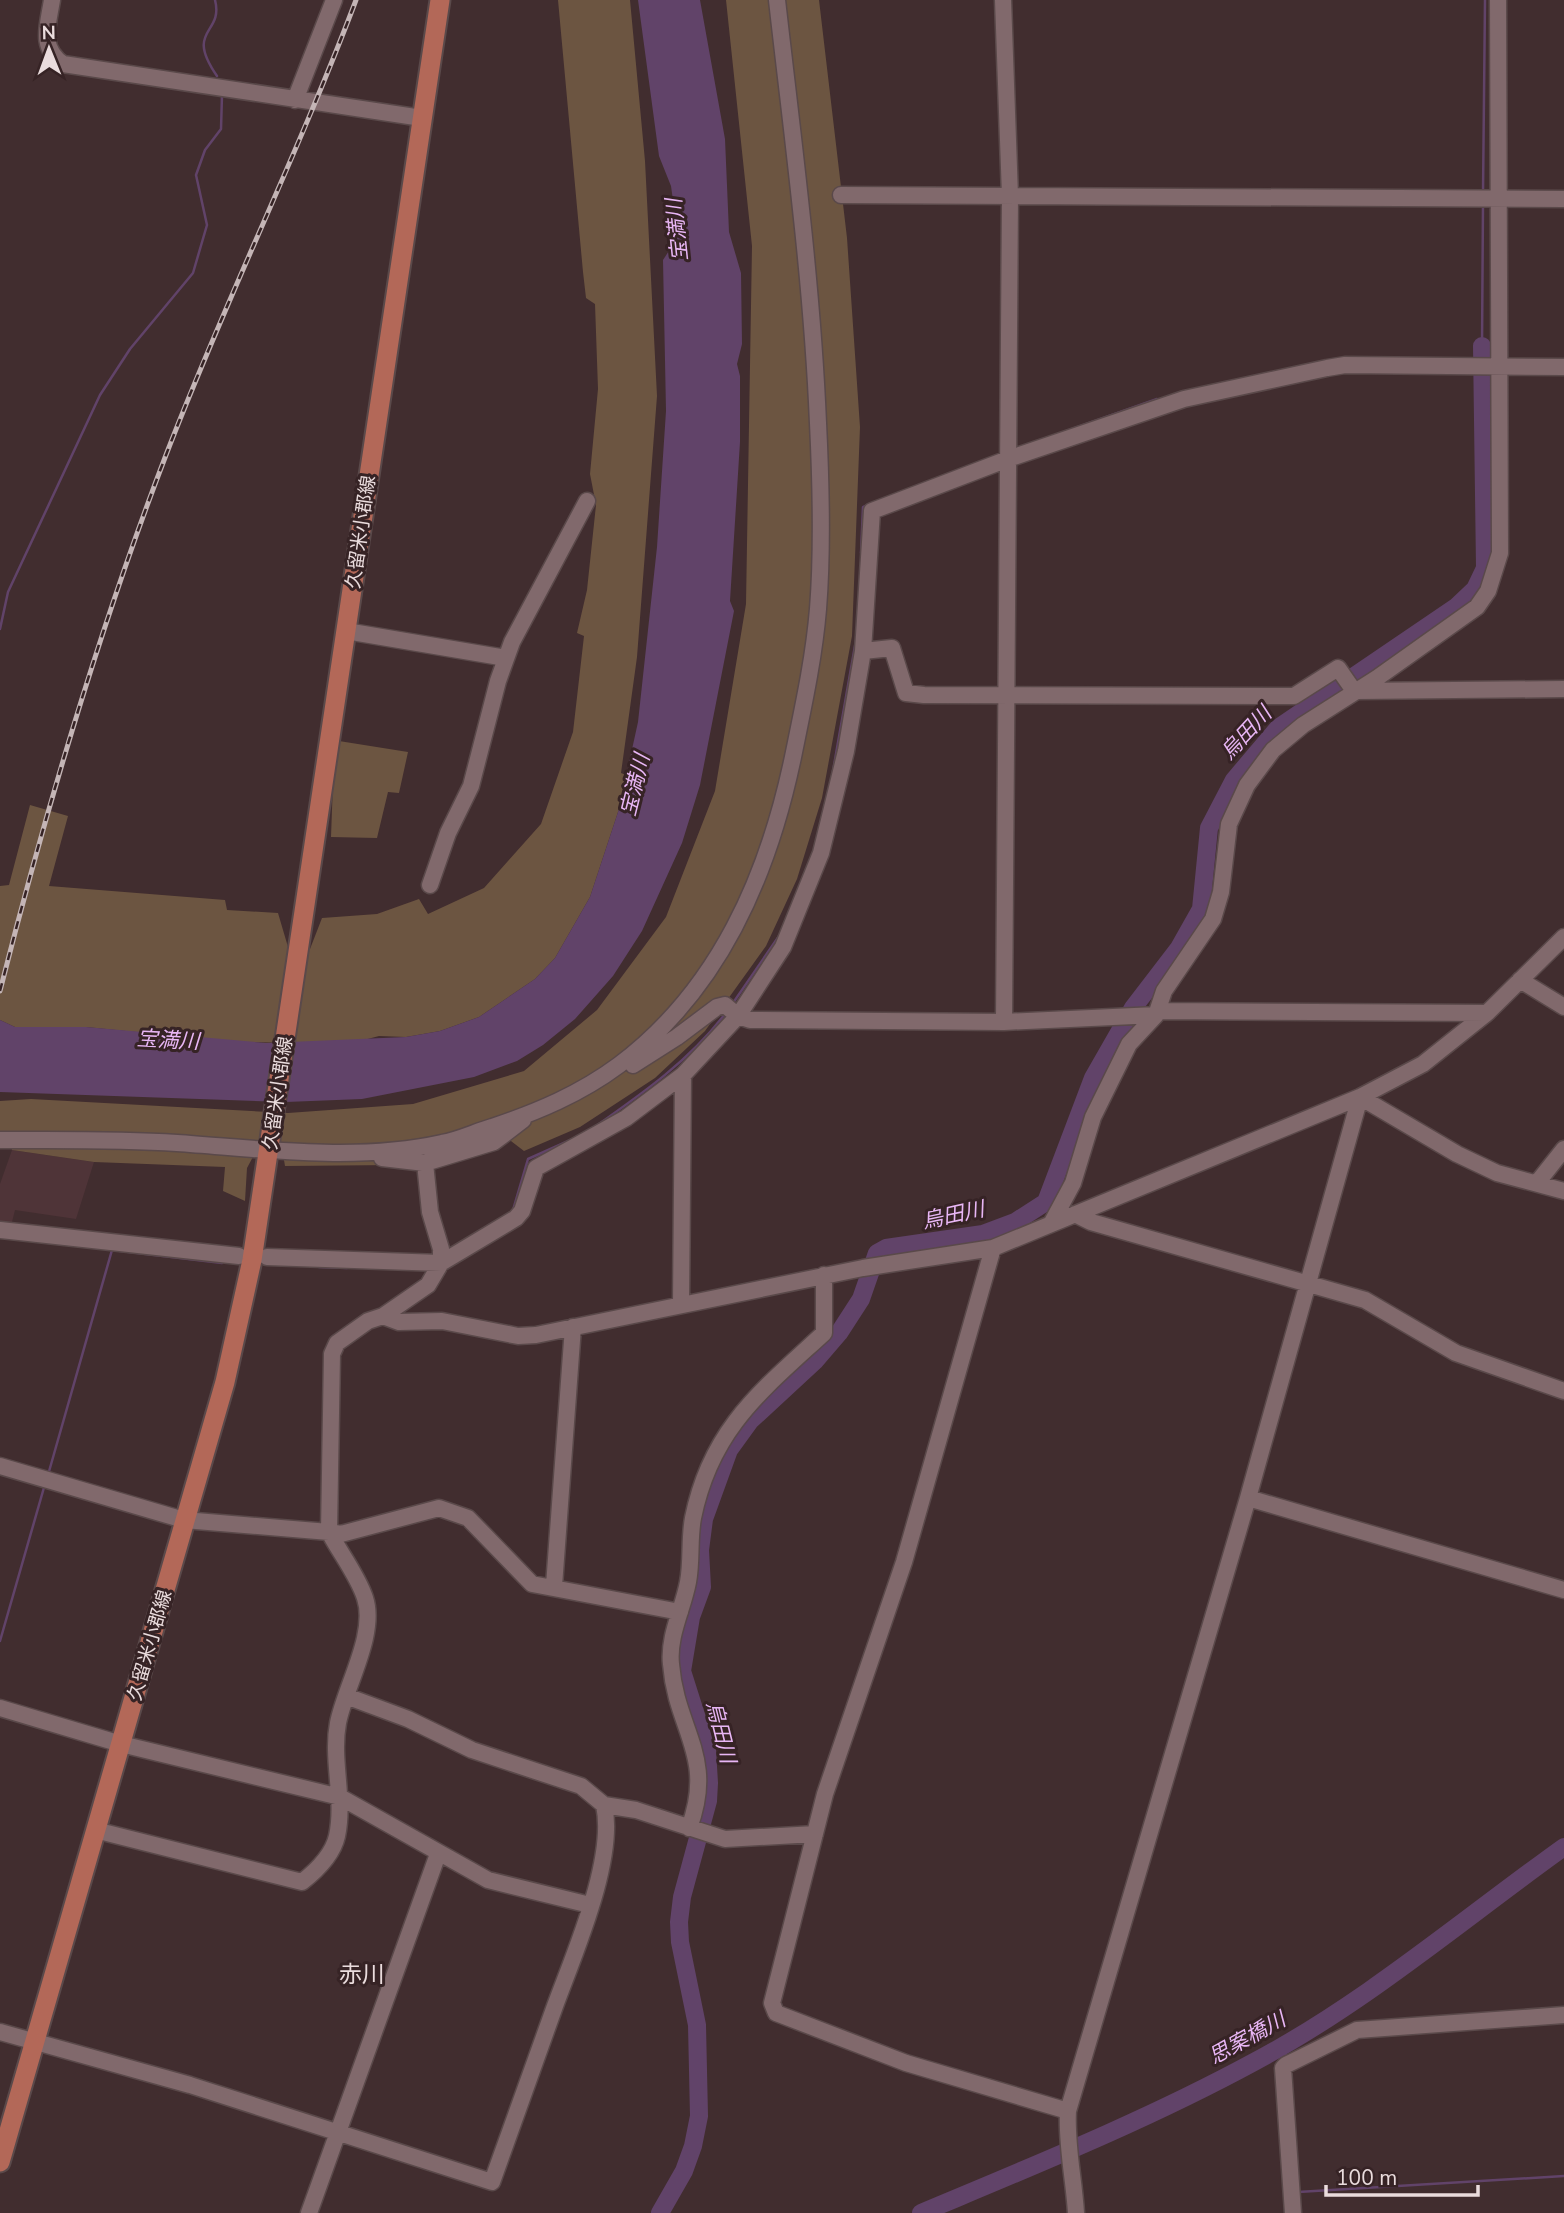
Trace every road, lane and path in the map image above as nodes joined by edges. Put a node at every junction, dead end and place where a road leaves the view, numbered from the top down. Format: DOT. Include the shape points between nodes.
graph roads {
  1 [pos="52,0"];
  2 [pos="334,0"];
  3 [pos="440,0"];
  4 [pos="777,0"];
  5 [pos="1003,0"];
  6 [pos="1498,0"];
  7 [pos="295,100"];
  8 [pos="422,118"];
  9 [pos="841,195"];
  10 [pos="1010,196"];
  11 [pos="1489,198"];
  12 [pos="1564,199"];
  13 [pos="1495,366"];
  14 [pos="1564,367"];
  15 [pos="1008,459"];
  16 [pos="587,501"];
  17 [pos="346,631"];
  18 [pos="863,651"];
  19 [pos="506,658"];
  20 [pos="1353,689"];
  21 [pos="1564,689"];
  22 [pos="1007,695"];
  23 [pos="430,885"];
  24 [pos="1564,937"];
  25 [pos="1520,980"];
  26 [pos="1564,1007"];
  27 [pos="732,1010"];
  28 [pos="1157,1013"];
  29 [pos="1487,1013"];
  30 [pos="1004,1022"];
  31 [pos="683,1075"];
  32 [pos="597,1080"];
  33 [pos="1360,1097"];
  34 [pos="529,1115"];
  35 [pos="0,1140"];
  36 [pos="269,1146"];
  37 [pos="1564,1149"];
  38 [pos="359,1152"];
  39 [pos="425,1163"];
  40 [pos="1537,1183"];
  41 [pos="1564,1191"];
  42 [pos="1075,1214"];
  43 [pos="1051,1224"];
  44 [pos="0,1230"];
  45 [pos="993,1248"];
  46 [pos="239,1256"];
  47 [pos="267,1257"];
  48 [pos="438,1270"];
  49 [pos="824,1275"];
  50 [pos="1308,1285"];
  51 [pos="681,1304"];
  52 [pos="383,1316"];
  53 [pos="573,1327"];
  54 [pos="1564,1391"];
  55 [pos="0,1466"];
  56 [pos="1248,1498"];
  57 [pos="184,1520"];
  58 [pos="329,1532"];
  59 [pos="554,1586"];
  60 [pos="1564,1590"];
  61 [pos="680,1612"];
  62 [pos="346,1696"];
  63 [pos="0,1709"];
  64 [pos="121,1744"];
  65 [pos="340,1797"];
  66 [pos="604,1805"];
  67 [pos="692,1829"];
  68 [pos="95,1830"];
  69 [pos="815,1834"];
  70 [pos="438,1854"];
  71 [pos="590,1905"];
  72 [pos="1564,2015"];
  73 [pos="0,2032"];
  74 [pos="34,2042"];
  75 [pos="1068,2111"];
  76 [pos="339,2132"];
  77 [pos="0,2162"];
  78 [pos="309,2213"];
  79 [pos="1076,2213"];
  80 [pos="1293,2213"];
  1 -- 7 [label="street" via="47,45 64,64"];
  2 -- 7 [label="street"];
  3 -- 8 [label="main road, 久留米小郡線"];
  4 -- 32 [label="street" via="805,245 820,471 818,609 807,686 771,842 739,921 677,1012 639,1049"];
  5 -- 10 [label="street"];
  6 -- 11 [label="street"];
  7 -- 8 [label="street"];
  8 -- 17 [label="main road, 久留米小郡線"];
  9 -- 10 [label="street"];
  10 -- 11 [label="street"];
  10 -- 15 [label="street"];
  11 -- 12 [label="street"];
  11 -- 13 [label="street"];
  13 -- 14 [label="street"];
  13 -- 15 [label="street" via="1327,368 1184,399"];
  13 -- 20 [label="street" via="1500,553 1488,592 1463,618"];
  15 -- 18 [label="street" via="872,511"];
  15 -- 22 [label="street"];
  16 -- 19 [label="street"];
  17 -- 19 [label="street"];
  17 -- 36 [label="main road, 久留米小郡線"];
  18 -- 22 [label="street" via="892,648 906,693"];
  18 -- 27 [label="street" via="846,751 821,853 783,947"];
  19 -- 23 [label="street" via="471,786"];
  20 -- 21 [label="street"];
  20 -- 22 [label="street" via="1338,668 1294,696"];
  20 -- 28 [label="street" via="1281,741 1247,785 1229,824 1213,919 1164,991"];
  22 -- 30 [label="street"];
  24 -- 25 [label="street"];
  25 -- 26 [label="street"];
  25 -- 29 [label="street"];
  27 -- 30 [label="street" via="750,1020"];
  27 -- 31 [label="street"];
  27 -- 32 [label="street" via="717,1007 624,1071"];
  28 -- 29 [label="street"];
  28 -- 30 [label="street"];
  28 -- 43 [label="street" via="1129,1044 1107,1087 1073,1182"];
  29 -- 33 [label="street" via="1435,1056"];
  31 -- 48 [label="street" via="626,1118 536,1168 522,1211"];
  31 -- 51 [label="street"];
  32 -- 34 [label="street"];
  33 -- 40 [label="street" via="1497,1173"];
  33 -- 42 [label="street"];
  33 -- 50 [label="street"];
  34 -- 38 [label="street" via="445,1143"];
  34 -- 39 [label="street" via="494,1142"];
  35 -- 36 [label="street"];
  36 -- 38 [label="street"];
  36 -- 57 [label="main road, 久留米小郡線" via="252,1260 225,1382"];
  37 -- 40 [label="street"];
  38 -- 39 [label="street"];
  39 -- 48 [label="street" via="430,1212 441,1249"];
  40 -- 41 [label="street"];
  42 -- 43 [label="street"];
  42 -- 50 [label="street"];
  43 -- 45 [label="street"];
  44 -- 46 [label="street"];
  45 -- 49 [label="street"];
  45 -- 69 [label="street" via="904,1562"];
  47 -- 48 [label="street"];
  48 -- 52 [label="street" via="428,1285"];
  49 -- 51 [label="street"];
  49 -- 61 [label="street" via="824,1332 755,1396 723,1435 707,1471 693,1518 689,1580"];
  50 -- 54 [label="street" via="1365,1300 1456,1353"];
  50 -- 56 [label="street"];
  51 -- 53 [label="street"];
  52 -- 53 [label="street" via="399,1322 462,1324 518,1336"];
  52 -- 58 [label="street" via="337,1343 332,1354"];
  53 -- 59 [label="street"];
  55 -- 57 [label="street"];
  56 -- 60 [label="street"];
  56 -- 75 [label="street"];
  57 -- 58 [label="street"];
  57 -- 64 [label="main road, 久留米小郡線"];
  58 -- 59 [label="street" via="341,1534 439,1508 468,1518 532,1584"];
  58 -- 62 [label="street" via="366,1598 366,1628"];
  59 -- 61 [label="street"];
  61 -- 67 [label="street" via="671,1664 697,1753 699,1802"];
  62 -- 65 [label="street" via="336,1745"];
  62 -- 66 [label="street" via="472,1750 581,1786"];
  63 -- 64 [label="street"];
  64 -- 65 [label="street"];
  64 -- 68 [label="main road, 久留米小郡線"];
  65 -- 68 [label="street" via="333,1846 302,1882"];
  65 -- 70 [label="street"];
  66 -- 67 [label="street" via="636,1810"];
  66 -- 71 [label="street" via="603,1857"];
  67 -- 69 [label="street" via="737,1841"];
  68 -- 74 [label="main road, 久留米小郡線"];
  69 -- 75 [label="street" via="772,2009 906,2063"];
  70 -- 71 [label="street" via="498,1883"];
  70 -- 76 [label="street"];
  71 -- 76 [label="street" via="492,2182"];
  72 -- 80 [label="street" via="1357,2030 1286,2065"];
  73 -- 74 [label="street"];
  74 -- 76 [label="street"];
  74 -- 77 [label="main road, 久留米小郡線"];
  75 -- 79 [label="street"];
  76 -- 78 [label="street"];
}
